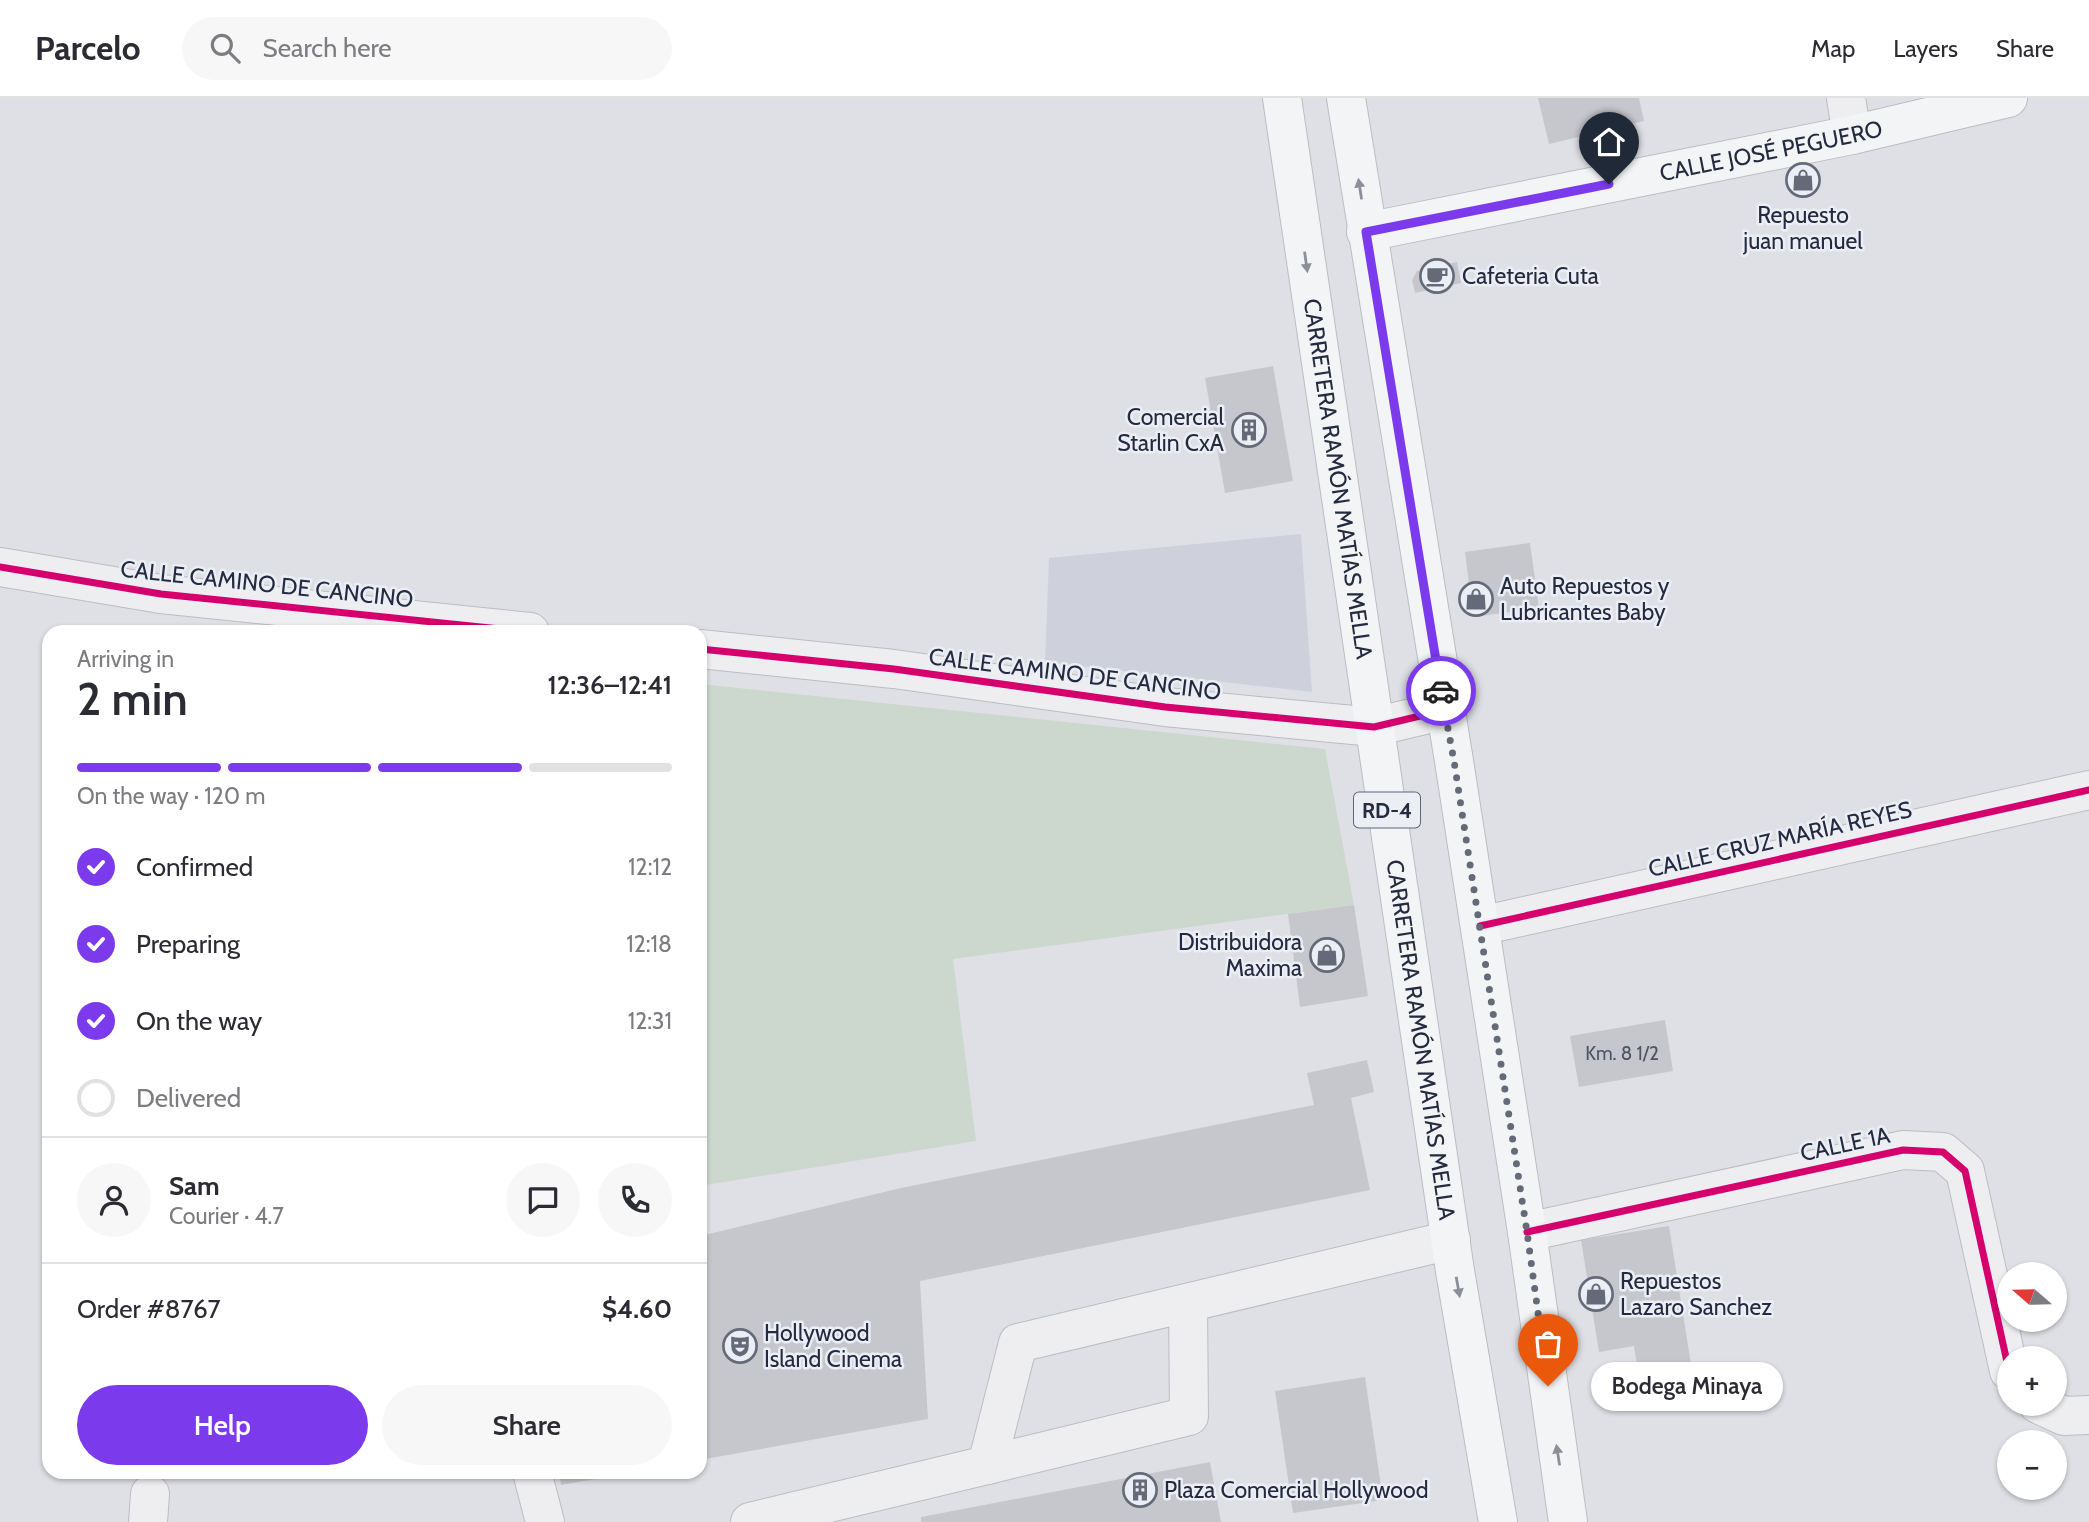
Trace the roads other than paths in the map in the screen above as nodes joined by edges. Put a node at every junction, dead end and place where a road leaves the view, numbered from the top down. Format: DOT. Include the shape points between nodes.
graph roads {
  1 [pos="1282,98"];
  2 [pos="1346,98"];
  3 [pos="1846,98"];
  4 [pos="2008,98"];
  5 [pos="1852,135"];
  6 [pos="1366,232"];
  7 [pos="0,567"];
  8 [pos="462,625"];
  9 [pos="707,650"];
  10 [pos="1445,710"];
  11 [pos="1374,727"];
  12 [pos="2089,790"];
  13 [pos="1479,926"];
  14 [pos="1527,1232"];
  15 [pos="1451,1240"];
  16 [pos="1188,1303"];
  17 [pos="2004,1346"];
  18 [pos="2089,1415"];
  19 [pos="2067,1416"];
  20 [pos="987,1465"];
  21 [pos="534,1479"];
  22 [pos="545,1522"];
  23 [pos="750,1522"];
  24 [pos="1498,1522"];
  25 [pos="1568,1522"];
  1 -- 11 [label="main road, CARRETERA RAMÓN MATÍAS MELLA / RD-4, one-way"];
  6 -- 2 [label="main road, one-way"];
  3 -- 5 [label="street"];
  4 -- 5 [label="main road, CALLE JOSÉ PEGUERO"];
  5 -- 6 [label="main road, CALLE JOSÉ PEGUERO"];
  6 -- 10 [label="main road"];
  7 -- 8 [label="street, CALLE CAMINO DE CANCINO" via="161,594"];
  9 -- 11 [label="street, CALLE CAMINO DE CANCINO" via="894,669 1165,707"];
  10 -- 11 [label="street, CALLE CAMINO DE CANCINO"];
  10 -- 13 [label="main road"];
  11 -- 15 [label="main road, CARRETERA RAMÓN MATÍAS MELLA / RD-4"];
  12 -- 13 [label="street, CALLE CRUZ MARÍA REYES"];
  13 -- 14 [label="main road"];
  14 -- 17 [label="street, CALLE 1A" via="1903,1150 1943,1152 1965,1171"];
  25 -- 14 [label="main road, one-way"];
  15 -- 16 [label="street"];
  15 -- 24 [label="main road, CARRETERA RAMÓN MATÍAS MELLA / RD-4, one-way"];
  16 -- 20 [label="street" via="1018,1343"];
  16 -- 20 [label="street" via="1189,1416"];
  18 -- 19 [label="street"];
  20 -- 23 [label="street"];
  21 -- 22 [label="street"];
}
